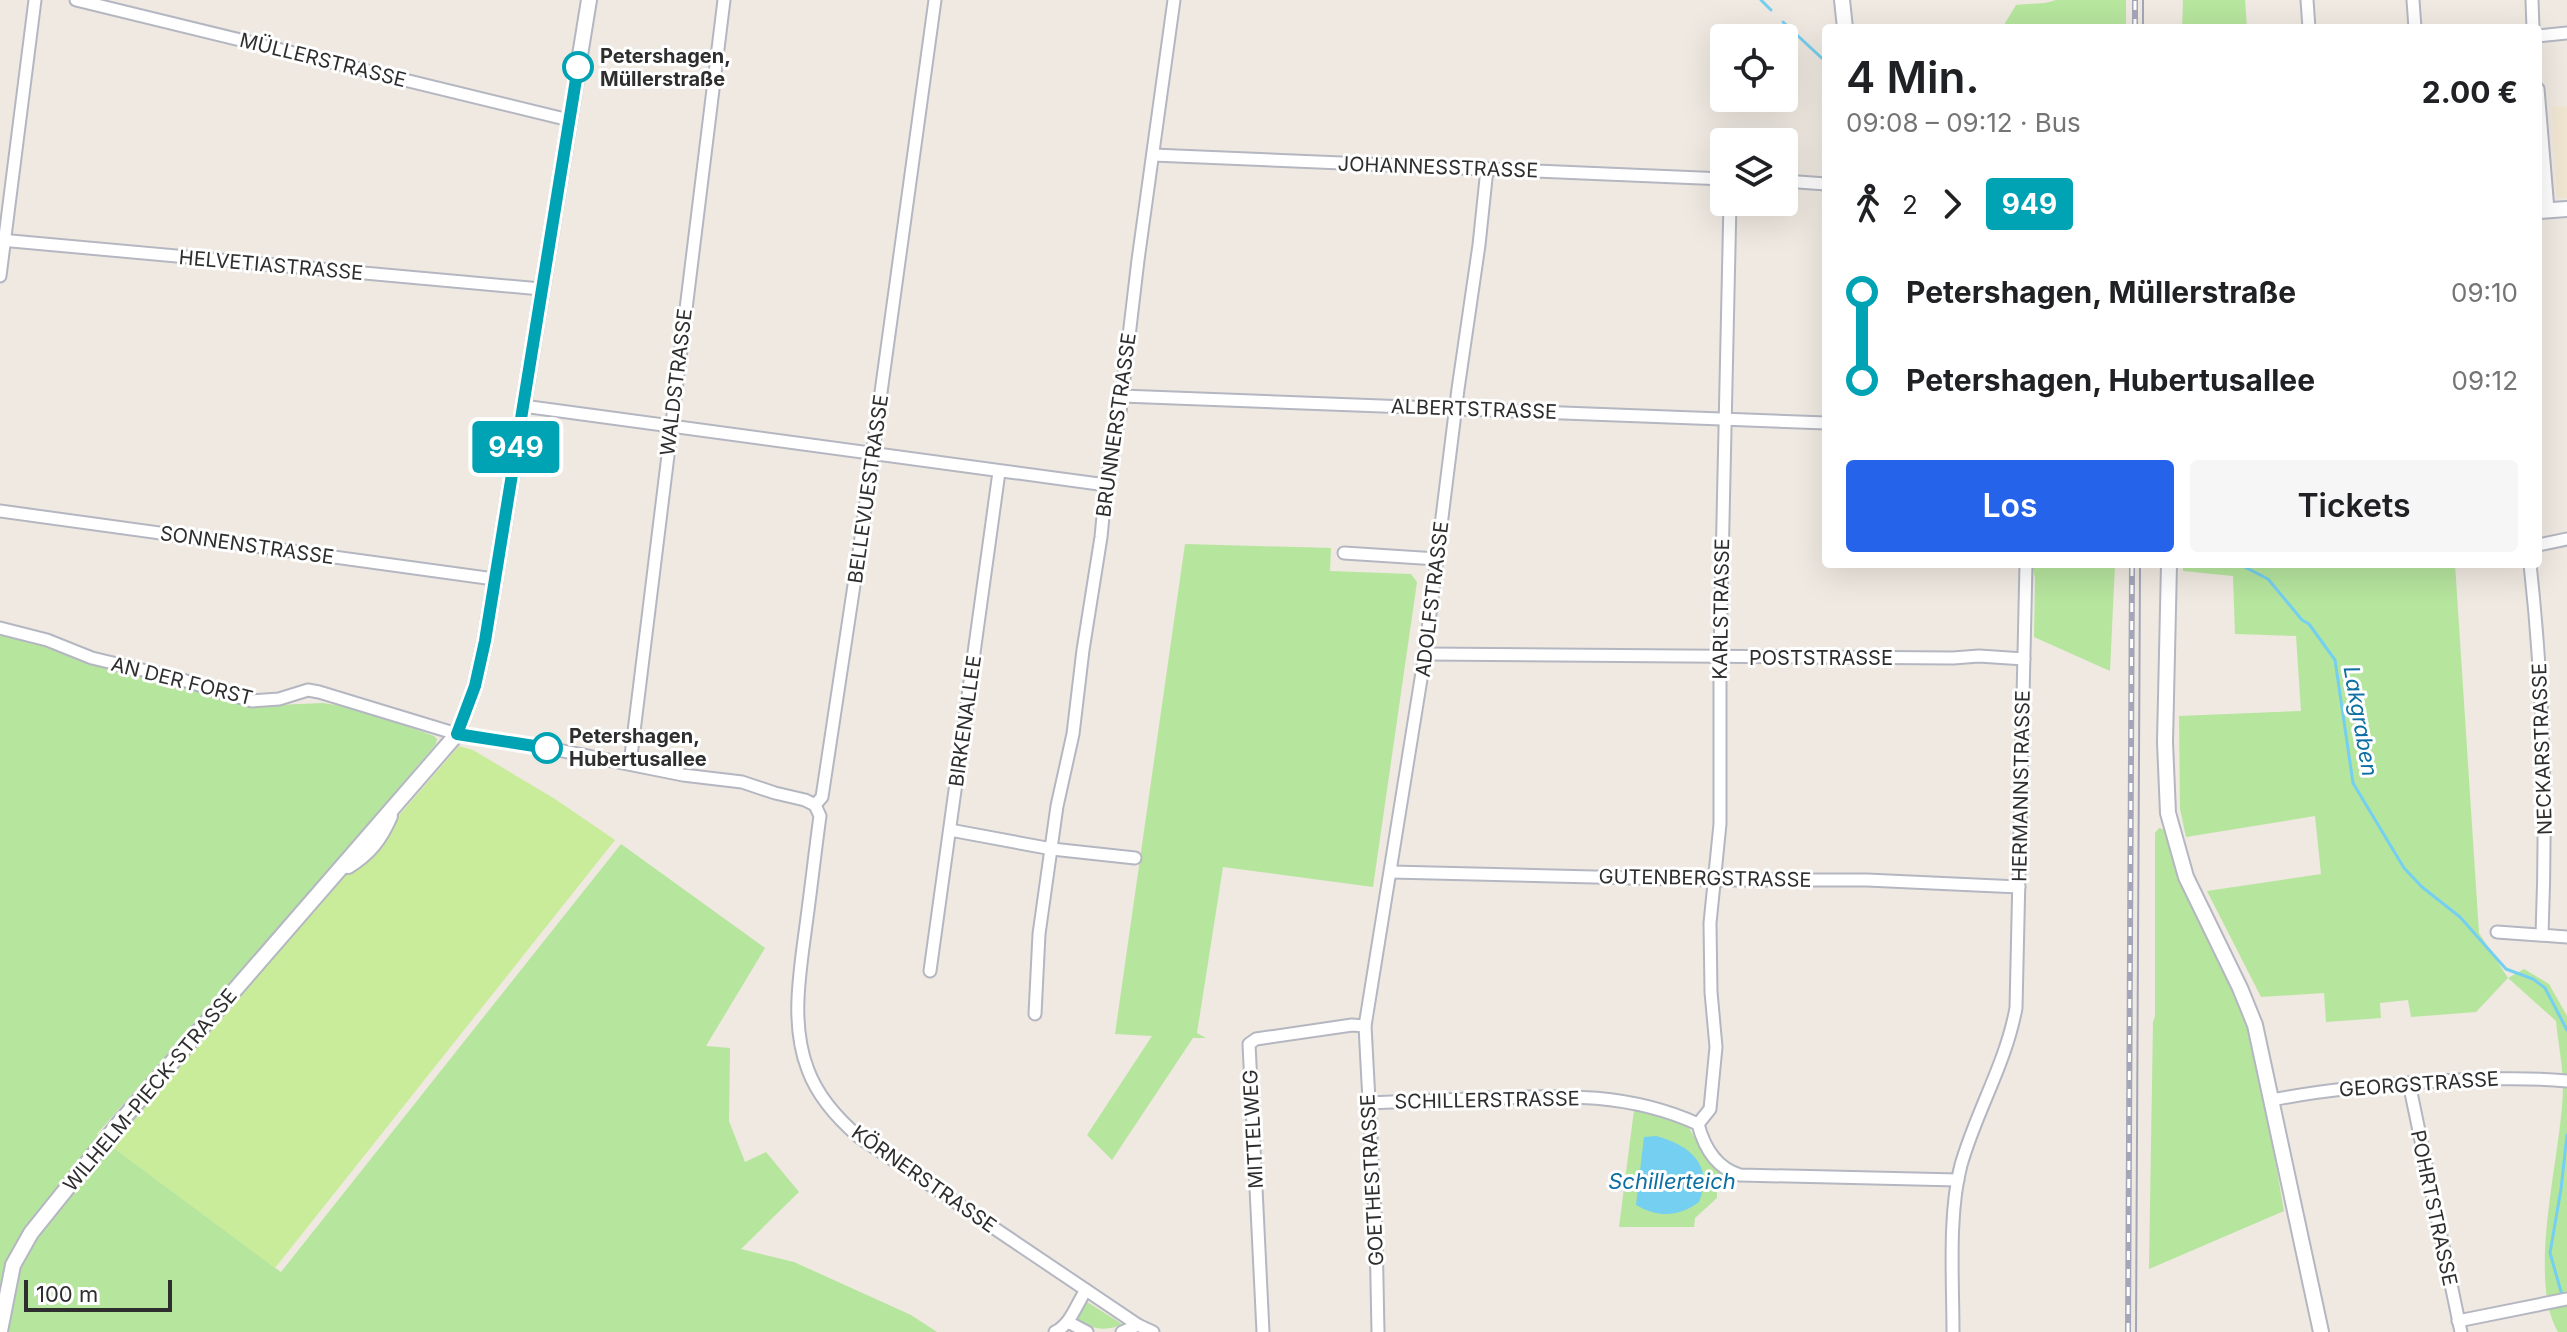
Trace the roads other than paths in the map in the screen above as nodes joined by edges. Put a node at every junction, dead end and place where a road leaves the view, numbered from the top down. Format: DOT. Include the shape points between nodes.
graph roads {
  1 [pos="35,0"];
  2 [pos="76,0"];
  3 [pos="589,0"];
  4 [pos="724,0"];
  5 [pos="935,0"];
  6 [pos="1174,0"];
  7 [pos="1842,0"];
  8 [pos="2307,0"];
  9 [pos="2413,0"];
  10 [pos="2532,0"];
  11 [pos="1845,24"];
  12 [pos="2309,24"];
  13 [pos="2415,24"];
  14 [pos="2533,24"];
  15 [pos="2567,33"];
  16 [pos="2542,36"];
  17 [pos="569,120"];
  18 [pos="1153,155"];
  19 [pos="1487,169"];
  20 [pos="1710,178"];
  21 [pos="1798,181"];
  22 [pos="1822,182"];
  23 [pos="2542,186"];
  24 [pos="2567,209"];
  25 [pos="2543,210"];
  26 [pos="1730,216"];
  27 [pos="2,240"];
  28 [pos="0,276"];
  29 [pos="541,289"];
  30 [pos="1122,396"];
  31 [pos="523,406"];
  32 [pos="1457,407"];
  33 [pos="1725,420"];
  34 [pos="1822,423"];
  35 [pos="670,427"];
  36 [pos="873,454"];
  37 [pos="999,472"];
  38 [pos="1106,485"];
  39 [pos="0,511"];
  40 [pos="2567,539"];
  41 [pos="2542,544"];
  42 [pos="1344,553"];
  43 [pos="1437,559"];
  44 [pos="2026,568"];
  45 [pos="2169,568"];
  46 [pos="2530,568"];
  47 [pos="494,579"];
  48 [pos="0,628"];
  49 [pos="1425,654"];
  50 [pos="1720,657"];
  51 [pos="2024,659"];
  52 [pos="457,734"];
  53 [pos="630,764"];
  54 [pos="815,805"];
  55 [pos="950,830"];
  56 [pos="1052,849"];
  57 [pos="1135,858"];
  58 [pos="1391,872"];
  59 [pos="1714,880"];
  60 [pos="2019,887"];
  61 [pos="2497,932"];
  62 [pos="2542,935"];
  63 [pos="2567,937"];
  64 [pos="930,971"];
  65 [pos="800,974"];
  66 [pos="1035,1014"];
  67 [pos="1365,1027"];
  68 [pos="2567,1081"];
  69 [pos="2409,1083"];
  70 [pos="2272,1100"];
  71 [pos="1368,1103"];
  72 [pos="1698,1124"];
  73 [pos="1958,1180"];
  74 [pos="1086,1290"];
  75 [pos="2567,1299"];
  76 [pos="1068,1322"];
  77 [pos="1138,1325"];
  78 [pos="2460,1326"];
  79 [pos="0,1331"];
  80 [pos="1055,1332"];
  81 [pos="1087,1332"];
  82 [pos="1122,1332"];
  83 [pos="1153,1332"];
  84 [pos="1263,1332"];
  85 [pos="1378,1332"];
  86 [pos="1953,1332"];
  87 [pos="2321,1332"];
  1 -- 27 [label="street"];
  2 -- 17 [label="street, MÜLLERSTRASSE"];
  3 -- 17 [label="street, WILHELM-PIECK-STRASSE"];
  4 -- 35 [label="street, WALDSTRASSE"];
  5 -- 36 [label="street, BELLEVUESTRASSE"];
  6 -- 18 [label="street, BRUNNERSTRASSE"];
  7 -- 11 [label="street"];
  8 -- 12 [label="street"];
  9 -- 13 [label="street"];
  10 -- 14 [label="street"];
  15 -- 16 [label="street"];
  17 -- 29 [label="street, WILHELM-PIECK-STRASSE"];
  18 -- 19 [label="street, JOHANNESSTRASSE"];
  18 -- 30 [label="street, BRUNNERSTRASSE"];
  19 -- 20 [label="street, JOHANNESSTRASSE"];
  19 -- 32 [label="street, ADOLFSTRASSE"];
  21 -- 22 [label="street"];
  23 -- 25 [label="street"];
  24 -- 25 [label="street"];
  26 -- 33 [label="street, KARLSTRASSE"];
  27 -- 28 [label="street"];
  27 -- 29 [label="street, HELVETIASTRASSE"];
  29 -- 31 [label="street, WILHELM-PIECK-STRASSE"];
  30 -- 32 [label="street, ALBERTSTRASSE"];
  30 -- 38 [label="street, BRUNNERSTRASSE"];
  31 -- 35 [label="street"];
  31 -- 47 [label="street, WILHELM-PIECK-STRASSE"];
  32 -- 33 [label="street, ALBERTSTRASSE"];
  32 -- 43 [label="street, ADOLFSTRASSE"];
  33 -- 34 [label="street, ALBERTSTRASSE"];
  33 -- 50 [label="street, KARLSTRASSE"];
  35 -- 36 [label="street"];
  35 -- 53 [label="street, WALDSTRASSE"];
  36 -- 37 [label="street"];
  36 -- 54 [label="street, BELLEVUESTRASSE" via="822,797"];
  37 -- 38 [label="street"];
  37 -- 55 [label="street, BIRKENALLEE"];
  38 -- 56 [label="street, BRUNNERSTRASSE"];
  39 -- 47 [label="street, SONNENSTRASSE"];
  40 -- 41 [label="street"];
  42 -- 43 [label="street"];
  43 -- 49 [label="street, ADOLFSTRASSE"];
  44 -- 51 [label="street, HERMANNSTRASSE"];
  45 -- 70 [label="street" via="2168,813 2186,877 2255,1025"];
  46 -- 62 [label="street, NECKARSTRASSE" via="2545,755"];
  47 -- 52 [label="street, WILHELM-PIECK-STRASSE" via="480,663"];
  48 -- 52 [label="street, AN DER FORST" via="252,701 308,690"];
  49 -- 50 [label="street, POSTSTRASSE"];
  49 -- 58 [label="street, ADOLFSTRASSE"];
  50 -- 51 [label="street, POSTSTRASSE"];
  50 -- 59 [label="street, KARLSTRASSE" via="1720,824"];
  51 -- 60 [label="street, HERMANNSTRASSE"];
  52 -- 53 [label="street, AN DER FORST"];
  52 -- 79 [label="street, WILHELM-PIECK-STRASSE" via="121,1121 31,1233 13,1265"];
  53 -- 54 [label="street, AN DER FORST" via="742,782"];
  54 -- 65 [label="street, BELLEVUESTRASSE" via="820,816"];
  55 -- 56 [label="street"];
  55 -- 64 [label="street, BIRKENALLEE"];
  56 -- 57 [label="street"];
  56 -- 66 [label="street, BRUNNERSTRASSE" via="1039,934"];
  58 -- 59 [label="street, GUTENBERGSTRASSE"];
  58 -- 67 [label="street, ADOLFSTRASSE"];
  59 -- 60 [label="street, GUTENBERGSTRASSE"];
  59 -- 72 [label="street, KARLSTRASSE" via="1714,1079 1710,1109"];
  60 -- 73 [label="street, HERMANNSTRASSE" via="2016,1008"];
  61 -- 62 [label="street"];
  62 -- 63 [label="street"];
  65 -- 74 [label="street, KÖRNERSTRASSE" via="803,1054 817,1088 843,1123"];
  67 -- 71 [label="street, GOETHESTRASSE"];
  67 -- 84 [label="street, MITTELWEG" via="1249,1044"];
  68 -- 69 [label="street, GEORGSTRASSE"];
  69 -- 70 [label="street, GEORGSTRASSE"];
  69 -- 78 [label="street, POHRTSTRASSE"];
  70 -- 87 [label="street"];
  71 -- 72 [label="street, SCHILLERSTRASSE" via="1574,1095 1648,1106"];
  71 -- 85 [label="street, GOETHESTRASSE"];
  72 -- 73 [label="street" via="1713,1157 1740,1175"];
  73 -- 86 [label="street, HERMANNSTRASSE"];
  74 -- 76 [label="street"];
  74 -- 77 [label="street, KÖRNERSTRASSE"];
  75 -- 78 [label="street"];
  76 -- 80 [label="street"];
  76 -- 81 [label="street"];
  77 -- 82 [label="street"];
  77 -- 83 [label="street, KÖRNERSTRASSE"];
}
